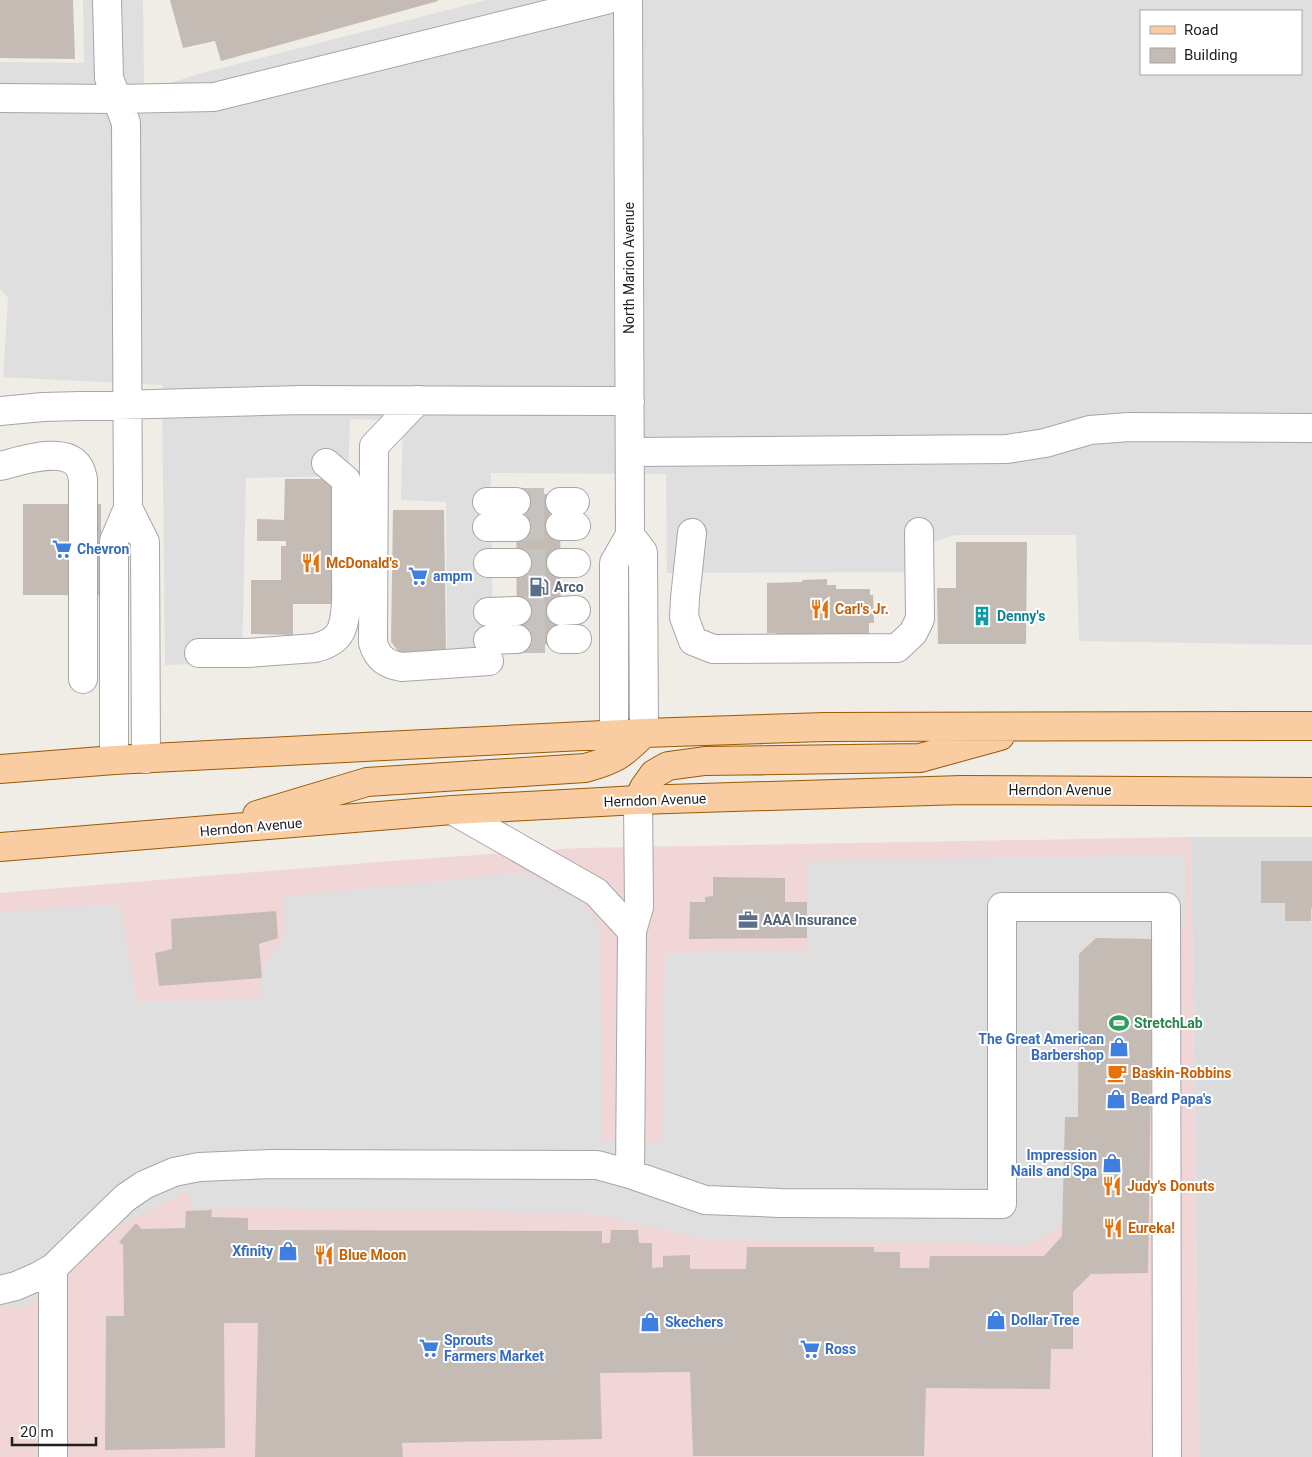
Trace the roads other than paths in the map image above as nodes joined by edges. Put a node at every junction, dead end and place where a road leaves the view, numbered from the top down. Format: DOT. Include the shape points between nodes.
graph roads {
  1 [pos="107,0"];
  2 [pos="606,0"];
  3 [pos="628,0"];
  4 [pos="0,98"];
  5 [pos="117,99"];
  6 [pos="418,400"];
  7 [pos="630,401"];
  8 [pos="127,405"];
  9 [pos="0,411"];
  10 [pos="1312,428"];
  11 [pos="630,452"];
  12 [pos="326,463"];
  13 [pos="0,466"];
  14 [pos="128,508"];
  15 [pos="516,514"];
  16 [pos="487,515"];
  17 [pos="919,532"];
  18 [pos="692,533"];
  19 [pos="630,535"];
  20 [pos="488,563"];
  21 [pos="517,563"];
  22 [pos="517,611"];
  23 [pos="488,612"];
  24 [pos="517,639"];
  25 [pos="199,653"];
  26 [pos="83,679"];
  27 [pos="1038,726"];
  28 [pos="1312,726"];
  29 [pos="644,733"];
  30 [pos="614,734"];
  31 [pos="146,759"];
  32 [pos="114,760"];
  33 [pos="0,769"];
  34 [pos="1306,790"];
  35 [pos="638,800"];
  36 [pos="452,810"];
  37 [pos="200,831"];
  38 [pos="0,847"];
  39 [pos="632,931"];
  40 [pos="630,1174"];
  41 [pos="53,1268"];
  42 [pos="0,1290"];
  43 [pos="54,1457"];
  44 [pos="1167,1457"];
  1 -- 5 [label="lane" via="109,78"];
  2 -- 5 [label="lane" via="214,97"];
  3 -- 7 [label="lane, North Marion Avenue"];
  4 -- 5 [label="lane"];
  5 -- 8 [label="lane" via="126,122"];
  6 -- 7 [label="lane"];
  6 -- 8 [label="lane"];
  6 -- 24 [label="lane" via="374,446 373,643 376,654 391,665 402,667 489,650"];
  7 -- 11 [label="lane, North Marion Avenue"];
  8 -- 9 [label="lane"];
  8 -- 14 [label="lane"];
  10 -- 11 [label="lane" via="1130,427 1090,430 1045,443 1007,449"];
  11 -- 19 [label="lane, North Marion Avenue"];
  12 -- 25 [label="lane" via="346,480 346,600 342,628 337,636 324,646 315,648"];
  13 -- 26 [label="lane" via="56,455 72,460 83,478"];
  14 -- 31 [label="lane" via="144,542"];
  14 -- 32 [label="lane" via="114,542"];
  15 -- 16 [label="lane"];
  17 -- 18 [label="lane" via="920,619 913,633 896,648 713,649 693,641 684,617"];
  19 -- 29 [label="lane" via="643,552"];
  19 -- 30 [label="lane, North Marion Avenue" via="614,563"];
  20 -- 21 [label="lane"];
  22 -- 23 [label="lane"];
  27 -- 28 [label="main road"];
  27 -- 29 [label="main road" via="825,727"];
  27 -- 35 [label="main road" via="920,758 705,761 668,766 654,774"];
  29 -- 30 [label="main road"];
  29 -- 37 [label="main road" via="618,757 586,768 367,782"];
  30 -- 31 [label="main road"];
  31 -- 32 [label="main road"];
  32 -- 33 [label="main road"];
  34 -- 35 [label="main road, Herndon Avenue" via="962,790"];
  35 -- 36 [label="main road, Herndon Avenue"];
  35 -- 39 [label="lane" via="639,907"];
  36 -- 37 [label="main road, Herndon Avenue"];
  36 -- 39 [label="lane" via="596,892"];
  37 -- 38 [label="main road, Herndon Avenue"];
  39 -- 40 [label="lane"];
  40 -- 41 [label="lane" via="597,1165 560,1164 199,1167 158,1178 125,1198"];
  40 -- 44 [label="lane" via="704,1200 780,1204 1002,1204 1002,907 1166,907"];
  41 -- 42 [label="lane"];
  41 -- 43 [label="lane"];
}
